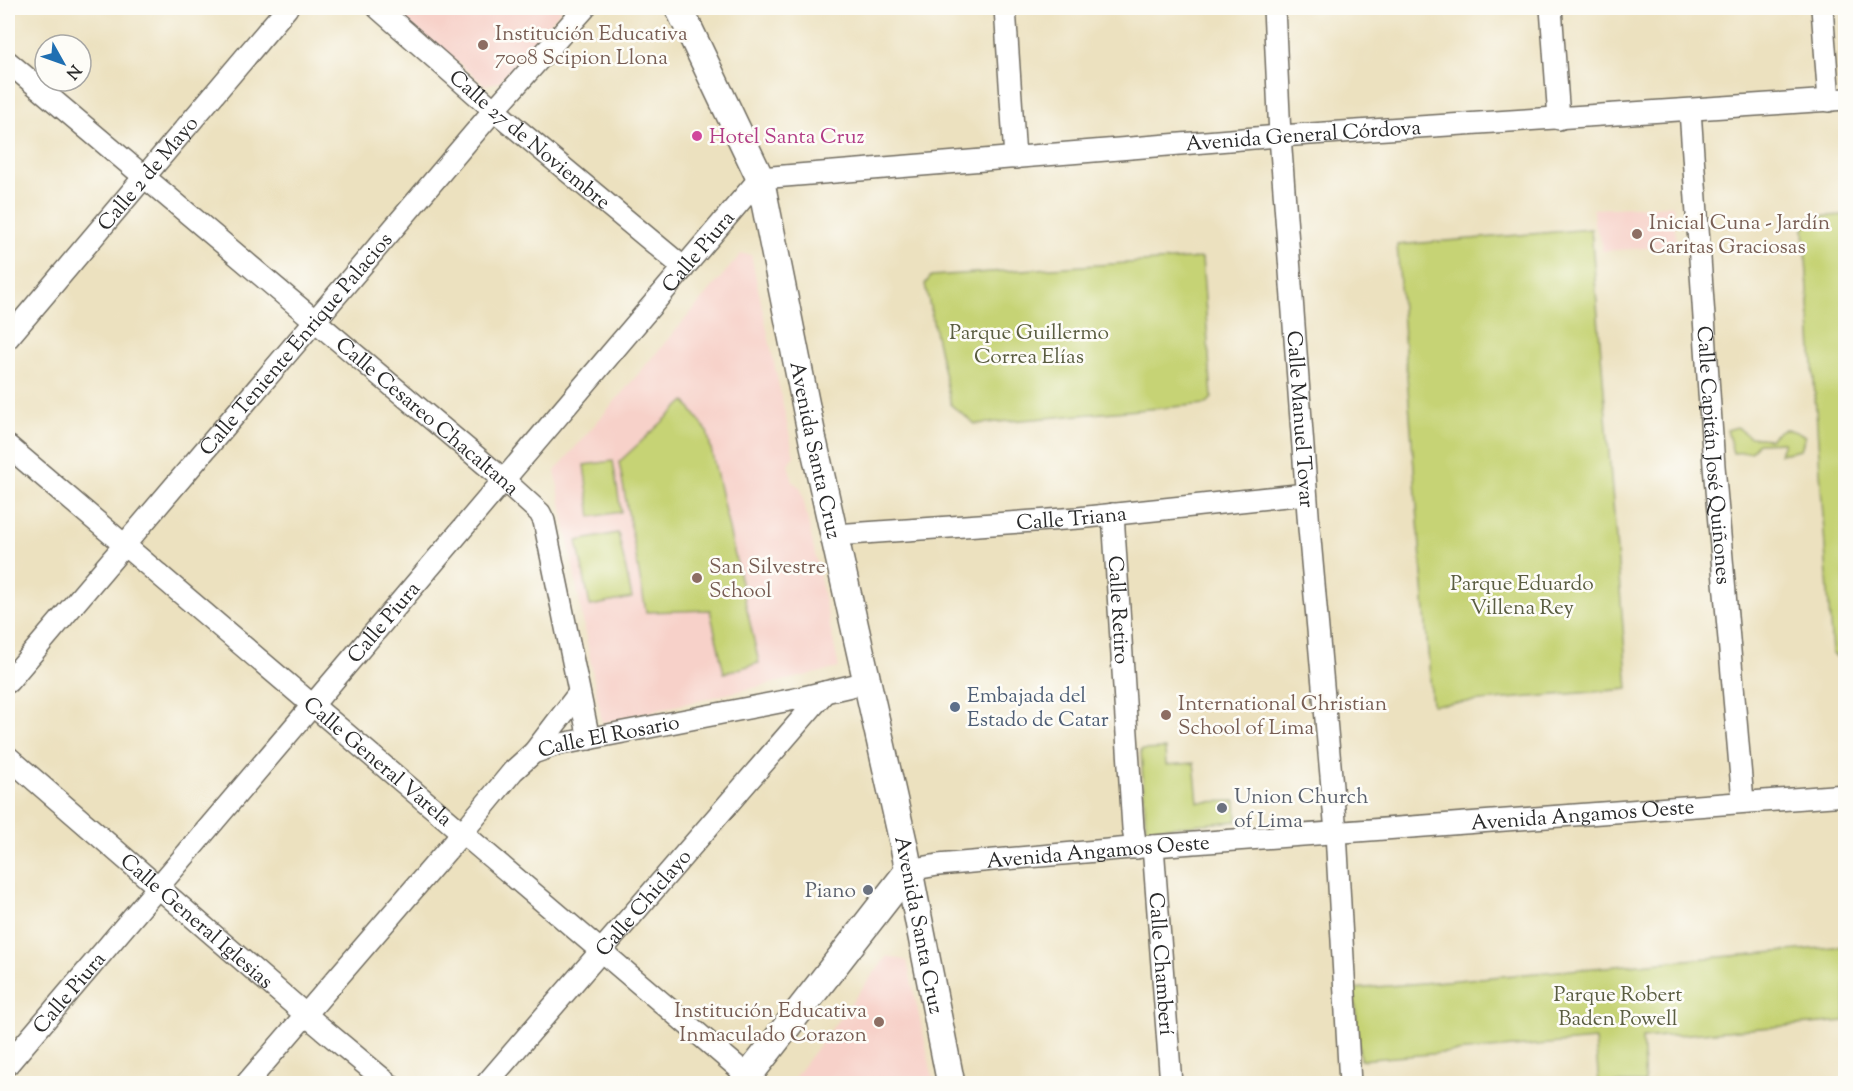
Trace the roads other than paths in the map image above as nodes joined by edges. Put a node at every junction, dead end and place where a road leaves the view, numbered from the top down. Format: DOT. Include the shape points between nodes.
graph roads {
  1 [pos="287,8"];
  2 [pos="378,8"];
  3 [pos="585,8"];
  4 [pos="679,8"];
  5 [pos="1005,8"];
  6 [pos="1274,8"];
  7 [pos="1551,8"];
  8 [pos="1822,8"];
  9 [pos="8,62"];
  10 [pos="1837,100"];
  11 [pos="494,110"];
  12 [pos="1690,110"];
  13 [pos="1558,119"];
  14 [pos="1280,136"];
  15 [pos="1015,158"];
  16 [pos="144,177"];
  17 [pos="760,178"];
  18 [pos="684,268"];
  19 [pos="315,321"];
  20 [pos="8,338"];
  21 [pos="8,446"];
  22 [pos="504,480"];
  23 [pos="1306,494"];
  24 [pos="1113,514"];
  25 [pos="835,535"];
  26 [pos="124,545"];
  27 [pos="8,682"];
  28 [pos="868,682"];
  29 [pos="825,692"];
  30 [pos="579,693"];
  31 [pos="795,699"];
  32 [pos="312,705"];
  33 [pos="800,722"];
  34 [pos="589,739"];
  35 [pos="533,753"];
  36 [pos="8,757"];
  37 [pos="1845,795"];
  38 [pos="1743,801"];
  39 [pos="1336,832"];
  40 [pos="462,833"];
  41 [pos="1145,847"];
  42 [pos="909,870"];
  43 [pos="157,888"];
  44 [pos="601,951"];
  45 [pos="306,1015"];
  46 [pos="12,1050"];
  47 [pos="745,1080"];
  48 [pos="246,1083"];
  49 [pos="389,1083"];
  50 [pos="486,1083"];
  51 [pos="951,1083"];
  52 [pos="1172,1083"];
  53 [pos="1350,1083"];
  1 -- 16 [label="street, Calle 2 de Mayo"];
  2 -- 11 [label="street, Calle 27 de Noviembre"];
  3 -- 11 [label="street, Calle Teniente Enrique Palacios"];
  4 -- 17 [label="main road, Avenida Santa Cruz"];
  5 -- 15 [label="street"];
  6 -- 14 [label="street, Calle Manuel Tovar"];
  7 -- 13 [label="street"];
  8 -- 10 [label="street"];
  9 -- 16 [label="street, Calle Cesareo Chacaltana"];
  10 -- 12 [label="street, Avenida General Córdova"];
  11 -- 18 [label="street, Calle 27 de Noviembre"];
  11 -- 19 [label="street, Calle Teniente Enrique Palacios"];
  12 -- 13 [label="street, Avenida General Córdova"];
  12 -- 38 [label="street, Calle Capitán José Quiñones" via="1714,466"];
  13 -- 14 [label="street, Avenida General Córdova"];
  14 -- 15 [label="street, Avenida General Córdova"];
  14 -- 23 [label="street, Calle Manuel Tovar"];
  15 -- 17 [label="street, Avenida General Córdova"];
  16 -- 19 [label="street, Calle Cesareo Chacaltana"];
  16 -- 20 [label="street, Calle 2 de Mayo"];
  17 -- 18 [label="street, Calle Piura"];
  17 -- 25 [label="main road, Avenida Santa Cruz"];
  18 -- 22 [label="street, Calle Piura"];
  19 -- 22 [label="street, Calle Cesareo Chacaltana"];
  19 -- 26 [label="street, Calle Teniente Enrique Palacios"];
  21 -- 26 [label="street, Calle General Varela"];
  22 -- 30 [label="street, Calle Cesareo Chacaltana" via="543,517"];
  22 -- 32 [label="street, Calle Piura"];
  23 -- 24 [label="street, Calle Triana"];
  23 -- 39 [label="street, Calle Manuel Tovar"];
  24 -- 25 [label="street, Calle Triana"];
  24 -- 41 [label="street, Calle Retiro" via="1133,828"];
  25 -- 28 [label="main road, Avenida Santa Cruz"];
  26 -- 27 [label="street, Calle Teniente Enrique Palacios"];
  26 -- 32 [label="street, Calle General Varela"];
  28 -- 29 [label="street, Calle El Rosario"];
  28 -- 42 [label="main road, Avenida Santa Cruz"];
  29 -- 31 [label="street, Calle El Rosario"];
  29 -- 33 [label="street, Calle Chiclayo"];
  30 -- 34 [label="street, Calle Cesareo Chacaltana"];
  30 -- 35 [label="street"];
  31 -- 33 [label="street" via="801,707"];
  31 -- 34 [label="street, Calle El Rosario"];
  32 -- 40 [label="street, Calle General Varela"];
  32 -- 43 [label="street, Calle Piura"];
  33 -- 44 [label="street, Calle Chiclayo"];
  34 -- 35 [label="street, Calle El Rosario"];
  35 -- 40 [label="street, Calle El Rosario" via="513,771"];
  36 -- 43 [label="street, Calle General Iglesias"];
  37 -- 38 [label="street, Avenida Angamos Oeste"];
  38 -- 39 [label="street, Avenida Angamos Oeste"];
  39 -- 41 [label="street, Avenida Angamos Oeste"];
  39 -- 53 [label="street, Calle Manuel Tovar"];
  40 -- 44 [label="street, Calle General Varela"];
  40 -- 45 [label="street, Calle El Rosario"];
  41 -- 42 [label="street, Avenida Angamos Oeste" via="938,864"];
  41 -- 52 [label="street, Calle Chamberí"];
  42 -- 47 [label="main road"];
  42 -- 51 [label="main road, Avenida Santa Cruz"];
  43 -- 45 [label="street, Calle General Iglesias"];
  43 -- 46 [label="street, Calle Piura"];
  44 -- 47 [label="street, Calle General Varela"];
  44 -- 50 [label="street, Calle Chiclayo"];
  45 -- 48 [label="street, Calle El Rosario"];
  45 -- 49 [label="street, Calle General Iglesias"];
}
